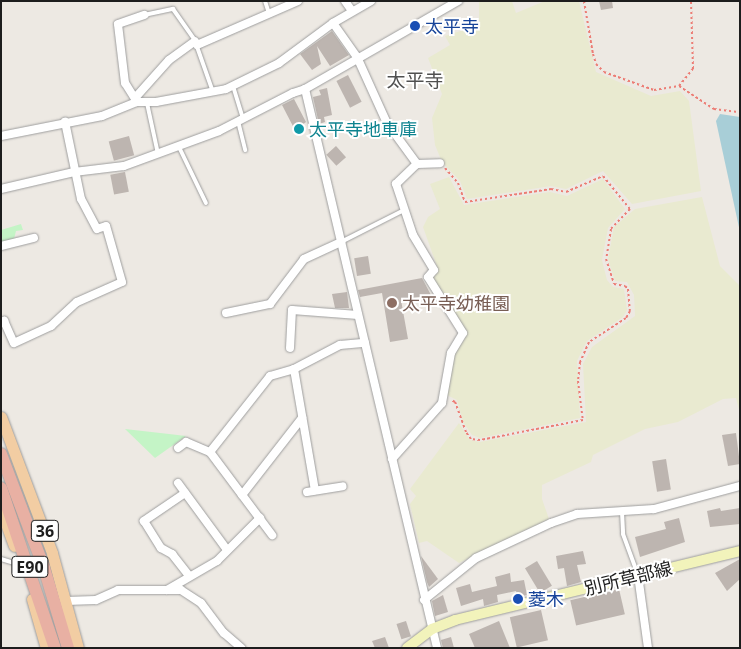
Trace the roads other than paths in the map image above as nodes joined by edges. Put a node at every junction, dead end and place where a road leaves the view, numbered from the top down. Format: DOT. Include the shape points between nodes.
graph roads {
  1 [pos="265,1"];
  2 [pos="298,1"];
  3 [pos="345,1"];
  4 [pos="371,1"];
  5 [pos="458,1"];
  6 [pos="352,11"];
  7 [pos="268,13"];
  8 [pos="144,15"];
  9 [pos="333,22"];
  10 [pos="196,43"];
  11 [pos="357,57"];
  12 [pos="233,86"];
  13 [pos="306,89"];
  14 [pos="213,92"];
  15 [pos="136,100"];
  16 [pos="146,102"];
  17 [pos="241,120"];
  18 [pos="65,122"];
  19 [pos="1,136"];
  20 [pos="179,147"];
  21 [pos="245,150"];
  22 [pos="158,154"];
  23 [pos="440,163"];
  24 [pos="417,164"];
  25 [pos="74,172"];
  26 [pos="1,189"];
  27 [pos="206,203"];
  28 [pos="404,210"];
  29 [pos="34,238"];
  30 [pos="340,242"];
  31 [pos="1,246"];
  32 [pos="226,313"];
  33 [pos="358,315"];
  34 [pos="1,323"];
  35 [pos="365,343"];
  36 [pos="290,348"];
  37 [pos="294,368"];
  38 [pos="1,418"];
  39 [pos="302,418"];
  40 [pos="178,448"];
  41 [pos="210,452"];
  42 [pos="1,454"];
  43 [pos="392,459"];
  44 [pos="178,483"];
  45 [pos="343,486"];
  46 [pos="740,486"];
  47 [pos="1,488"];
  48 [pos="186,493"];
  49 [pos="242,495"];
  50 [pos="1,510"];
  51 [pos="622,512"];
  52 [pos="260,518"];
  53 [pos="272,535"];
  54 [pos="227,550"];
  55 [pos="740,551"];
  56 [pos="1,559"];
  57 [pos="21,565"];
  58 [pos="638,575"];
  59 [pos="189,576"];
  60 [pos="167,590"];
  61 [pos="424,600"];
  62 [pos="66,601"];
  63 [pos="432,629"];
  64 [pos="46,648"];
  65 [pos="55,648"];
  66 [pos="68,648"];
  67 [pos="78,648"];
  68 [pos="240,648"];
  69 [pos="407,648"];
  70 [pos="437,648"];
  71 [pos="648,648"];
  1 -- 7 [label="lane"];
  2 -- 7 [label="street"];
  3 -- 6 [label="street"];
  4 -- 6 [label="street"];
  5 -- 11 [label="street"];
  6 -- 9 [label="street"];
  7 -- 10 [label="street"];
  8 -- 10 [label="lane" via="173,9"];
  8 -- 15 [label="street" via="118,24 125,83"];
  9 -- 11 [label="street"];
  9 -- 12 [label="street" via="279,63"];
  10 -- 14 [label="lane"];
  10 -- 15 [label="street" via="169,60"];
  11 -- 13 [label="street"];
  11 -- 24 [label="street" via="387,123"];
  12 -- 14 [label="street"];
  12 -- 17 [label="lane"];
  13 -- 17 [label="street"];
  13 -- 30 [label="street"];
  14 -- 16 [label="street"];
  15 -- 16 [label="street"];
  15 -- 18 [label="street" via="102,116"];
  16 -- 22 [label="lane"];
  17 -- 20 [label="street"];
  17 -- 21 [label="lane"];
  18 -- 19 [label="street"];
  18 -- 25 [label="street"];
  20 -- 22 [label="street"];
  20 -- 27 [label="lane"];
  22 -- 25 [label="street" via="124,166"];
  23 -- 24 [label="street"];
  24 -- 28 [label="street" via="396,184"];
  25 -- 26 [label="street"];
  25 -- 34 [label="street" via="81,199 97,229 106,226 122,282 77,302 52,326 14,343 4,321"];
  28 -- 30 [label="lane"];
  28 -- 43 [label="street" via="422,253 434,270 428,277 462,333 451,354 444,398"];
  29 -- 31 [label="street"];
  30 -- 32 [label="street" via="304,259 270,304"];
  30 -- 33 [label="street"];
  33 -- 35 [label="street"];
  33 -- 36 [label="street" via="292,310"];
  35 -- 37 [label="street" via="340,345"];
  35 -- 43 [label="street"];
  37 -- 39 [label="street"];
  37 -- 41 [label="street" via="270,376"];
  38 -- 62 [label="main road, 36" via="36,506"];
  39 -- 45 [label="street" via="311,491"];
  39 -- 49 [label="street"];
  40 -- 41 [label="street" via="186,442"];
  41 -- 49 [label="street"];
  42 -- 66 [label="highway, E90" via="44,568"];
  43 -- 61 [label="street"];
  44 -- 48 [label="street"];
  46 -- 51 [label="street" via="654,510"];
  47 -- 65 [label="highway, E90"];
  48 -- 54 [label="street"];
  48 -- 59 [label="street" via="144,521 161,548 172,554"];
  49 -- 52 [label="street"];
  50 -- 57 [label="main road, 36"];
  51 -- 58 [label="lane" via="623,534"];
  51 -- 61 [label="street" via="577,514 550,523 476,558"];
  52 -- 53 [label="street"];
  52 -- 54 [label="street"];
  54 -- 59 [label="street" via="216,561"];
  55 -- 58 [label="main road, 別所草部線"];
  56 -- 57 [label="lane"];
  57 -- 64 [label="main road, 36"];
  58 -- 63 [label="main road, 別所草部線" via="455,620"];
  58 -- 71 [label="street"];
  59 -- 60 [label="street"];
  60 -- 62 [label="street" via="118,590 96,600"];
  60 -- 68 [label="street" via="181,590 202,603 224,633"];
  61 -- 63 [label="street"];
  62 -- 67 [label="main road, 36"];
  63 -- 69 [label="main road, 別所草部線"];
  63 -- 70 [label="street"];
}
